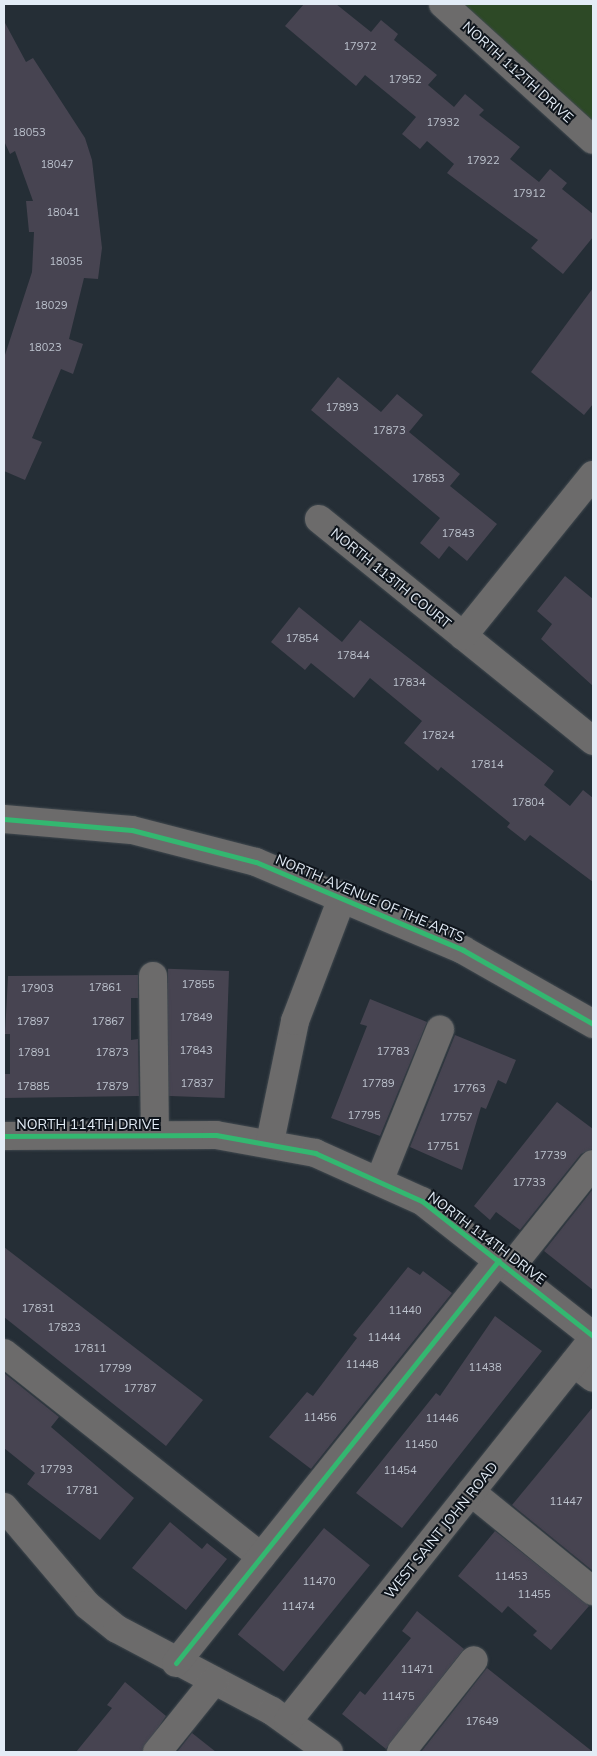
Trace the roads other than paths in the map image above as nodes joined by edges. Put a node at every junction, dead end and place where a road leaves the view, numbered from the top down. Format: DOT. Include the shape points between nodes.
graph roads {
  1 [pos="443,4"];
  2 [pos="593,140"];
  3 [pos="593,475"];
  4 [pos="319,519"];
  5 [pos="463,636"];
  6 [pos="593,740"];
  7 [pos="4,819"];
  8 [pos="343,895"];
  9 [pos="153,976"];
  10 [pos="593,1024"];
  11 [pos="440,1030"];
  12 [pos="155,1135"];
  13 [pos="4,1136"];
  14 [pos="270,1142"];
  15 [pos="593,1164"];
  16 [pos="380,1179"];
  17 [pos="505,1264"];
  18 [pos="593,1337"];
  19 [pos="4,1353"];
  20 [pos="584,1371"];
  21 [pos="471,1492"];
  22 [pos="4,1508"];
  23 [pos="261,1557"];
  24 [pos="593,1591"];
  25 [pos="474,1660"];
  26 [pos="176,1663"];
  27 [pos="214,1681"];
  28 [pos="288,1721"];
  29 [pos="157,1752"];
  30 [pos="329,1752"];
  31 [pos="401,1752"];
  1 -- 2 [label="street, NORTH 112TH DRIVE"];
  3 -- 5 [label="street"];
  4 -- 5 [label="street, NORTH 113TH COURT"];
  5 -- 6 [label="street, NORTH 113TH COURT"];
  7 -- 8 [label="street, NORTH AVENUE OF THE ARTS" via="91,824 174,838 256,862"];
  8 -- 10 [label="street, NORTH AVENUE OF THE ARTS" via="497,966"];
  8 -- 14 [label="street" via="295,1021"];
  9 -- 12 [label="street"];
  11 -- 16 [label="street"];
  12 -- 13 [label="street, NORTH 114TH DRIVE"];
  12 -- 14 [label="street, NORTH 114TH DRIVE"];
  14 -- 16 [label="street, NORTH 114TH DRIVE" via="315,1153"];
  15 -- 17 [label="street"];
  16 -- 17 [label="street, NORTH 114TH DRIVE" via="443,1216"];
  17 -- 18 [label="street, NORTH 114TH DRIVE"];
  17 -- 23 [label="street"];
  18 -- 20 [label="street, WEST SAINT JOHN ROAD"];
  19 -- 23 [label="street"];
  20 -- 21 [label="street, WEST SAINT JOHN ROAD"];
  21 -- 24 [label="street"];
  21 -- 28 [label="street, WEST SAINT JOHN ROAD"];
  22 -- 26 [label="street" via="87,1605"];
  23 -- 26 [label="street"];
  25 -- 31 [label="street"];
  26 -- 27 [label="street"];
  27 -- 28 [label="street"];
  27 -- 29 [label="street"];
  28 -- 30 [label="street"];
}
